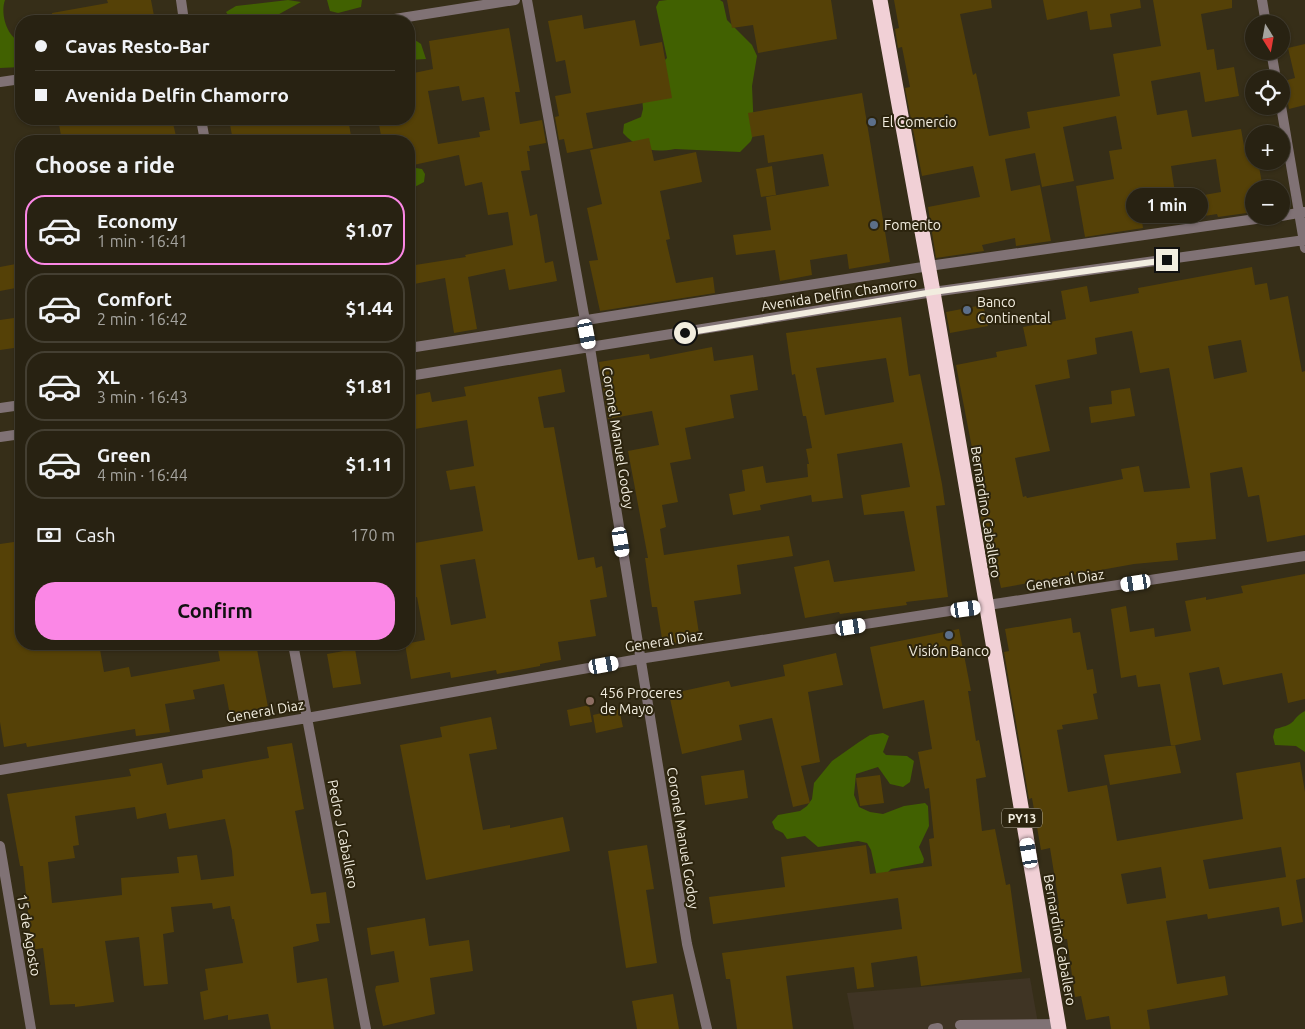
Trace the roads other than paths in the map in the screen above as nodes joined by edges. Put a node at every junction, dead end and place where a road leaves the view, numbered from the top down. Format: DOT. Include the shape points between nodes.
graph roads {
  1 [pos="181,0"];
  2 [pos="515,0"];
  3 [pos="527,0"];
  4 [pos="880,0"];
  5 [pos="1262,0"];
  6 [pos="183,15"];
  7 [pos="1264,15"];
  8 [pos="415,16"];
  9 [pos="15,80"];
  10 [pos="0,82"];
  11 [pos="1283,115"];
  12 [pos="1302,213"];
  13 [pos="1245,220"];
  14 [pos="1305,243"];
  15 [pos="928,266"];
  16 [pos="933,292"];
  17 [pos="584,320"];
  18 [pos="415,347"];
  19 [pos="590,348"];
  20 [pos="415,375"];
  21 [pos="15,406"];
  22 [pos="0,408"];
  23 [pos="15,435"];
  24 [pos="0,437"];
  25 [pos="1305,556"];
  26 [pos="986,606"];
  27 [pos="294,650"];
  28 [pos="640,659"];
  29 [pos="307,718"];
  30 [pos="0,770"];
  31 [pos="0,846"];
  32 [pos="960,1025"];
  33 [pos="1059,1026"];
  34 [pos="990,1027"];
  35 [pos="938,1028"];
  36 [pos="31,1029"];
  37 [pos="366,1029"];
  38 [pos="706,1029"];
  39 [pos="933,1029"];
  1 -- 6 [label="street"];
  2 -- 8 [label="street"];
  3 -- 17 [label="street, Coronel Manuel Godoy"];
  4 -- 15 [label="highway, Bernardino Caballero / PY13"];
  5 -- 7 [label="street"];
  9 -- 10 [label="street"];
  11 -- 12 [label="street"];
  12 -- 14 [label="street"];
  13 -- 15 [label="street, Avenida Delfin Chamorro"];
  14 -- 16 [label="street, Avenida Delfin Chamorro"];
  15 -- 16 [label="highway, Bernardino Caballero / PY13"];
  15 -- 17 [label="street, Avenida Delfin Chamorro"];
  16 -- 19 [label="street, Avenida Delfin Chamorro"];
  16 -- 26 [label="highway, Bernardino Caballero / PY13"];
  17 -- 18 [label="street, Avenida Delfin Chamorro"];
  17 -- 19 [label="street, Coronel Manuel Godoy"];
  19 -- 20 [label="street, Avenida Delfin Chamorro"];
  19 -- 28 [label="street, Coronel Manuel Godoy"];
  21 -- 22 [label="street"];
  23 -- 24 [label="street"];
  25 -- 26 [label="street, General Diaz"];
  26 -- 28 [label="street, General Diaz"];
  26 -- 33 [label="highway, Bernardino Caballero / PY13"];
  27 -- 29 [label="street, Pedro J Caballero"];
  28 -- 29 [label="street, General Diaz"];
  28 -- 38 [label="street, Coronel Manuel Godoy" via="687,944"];
  29 -- 30 [label="street, General Diaz"];
  29 -- 37 [label="street, Pedro J Caballero"];
  31 -- 36 [label="street, 15 de Agosto"];
  32 -- 34 [label="street"];
  33 -- 34 [label="street"];
  35 -- 39 [label="street"];
}
